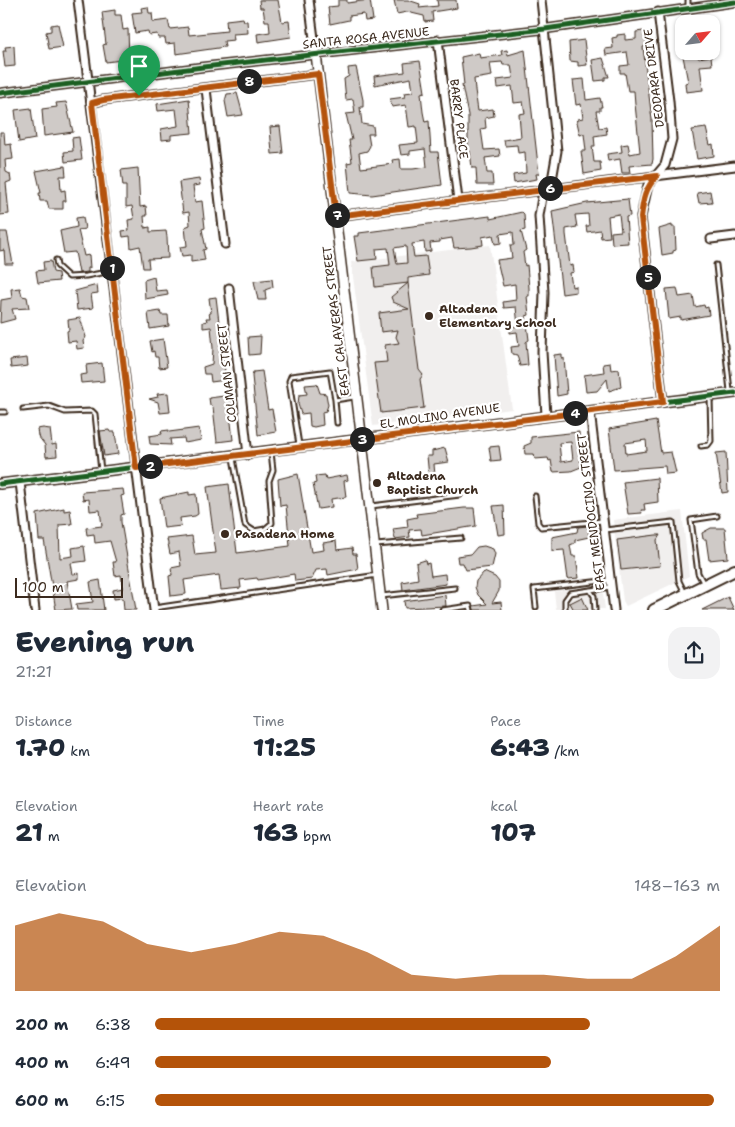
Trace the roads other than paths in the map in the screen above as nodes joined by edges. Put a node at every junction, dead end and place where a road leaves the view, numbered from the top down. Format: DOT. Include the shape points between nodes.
graph roads {
  1 [pos="78,0"];
  2 [pos="309,0"];
  3 [pos="541,0"];
  4 [pos="735,2"];
  5 [pos="688,4"];
  6 [pos="658,12"];
  7 [pos="545,29"];
  8 [pos="438,40"];
  9 [pos="316,54"];
  10 [pos="318,74"];
  11 [pos="89,82"];
  12 [pos="206,89"];
  13 [pos="0,93"];
  14 [pos="92,103"];
  15 [pos="735,166"];
  16 [pos="657,176"];
  17 [pos="546,189"];
  18 [pos="458,200"];
  19 [pos="336,216"];
  20 [pos="735,236"];
  21 [pos="711,239"];
  22 [pos="225,244"];
  23 [pos="56,260"];
  24 [pos="716,265"];
  25 [pos="112,270"];
  26 [pos="229,288"];
  27 [pos="733,393"];
  28 [pos="710,396"];
  29 [pos="358,397"];
  30 [pos="335,400"];
  31 [pos="663,402"];
  32 [pos="24,409"];
  33 [pos="590,411"];
  34 [pos="546,415"];
  35 [pos="337,424"];
  36 [pos="363,439"];
  37 [pos="701,446"];
  38 [pos="299,448"];
  39 [pos="271,452"];
  40 [pos="248,455"];
  41 [pos="233,457"];
  42 [pos="136,468"];
  43 [pos="102,472"];
  44 [pos="20,482"];
  45 [pos="0,484"];
  46 [pos="460,495"];
  47 [pos="535,496"];
  48 [pos="370,506"];
  49 [pos="717,516"];
  50 [pos="603,521"];
  51 [pos="604,530"];
  52 [pos="461,538"];
  53 [pos="375,545"];
  54 [pos="734,573"];
  55 [pos="378,575"];
  56 [pos="611,583"];
  57 [pos="704,585"];
  58 [pos="455,588"];
  59 [pos="590,590"];
  60 [pos="685,594"];
  61 [pos="381,596"];
  62 [pos="536,607"];
  63 [pos="154,609"];
  64 [pos="35,610"];
  65 [pos="382,610"];
  66 [pos="442,610"];
  67 [pos="471,610"];
  68 [pos="566,610"];
  69 [pos="595,610"];
  70 [pos="614,610"];
  71 [pos="654,610"];
  1 -- 11 [label="street"];
  2 -- 9 [label="street, EAST CALAVERAS STREET"];
  3 -- 7 [label="street"];
  4 -- 5 [label="street, SANTA ROSA AVENUE"];
  5 -- 6 [label="street, SANTA ROSA AVENUE"];
  6 -- 7 [label="street, SANTA ROSA AVENUE"];
  6 -- 16 [label="street, DEODARA DRIVE" via="672,125 669,152"];
  7 -- 8 [label="street, SANTA ROSA AVENUE"];
  7 -- 17 [label="street" via="557,151 552,180"];
  8 -- 9 [label="street, SANTA ROSA AVENUE"];
  8 -- 18 [label="street, BARRY PLACE"];
  9 -- 10 [label="street, EAST CALAVERAS STREET"];
  9 -- 11 [label="street, SANTA ROSA AVENUE"];
  10 -- 12 [label="street" via="236,82"];
  10 -- 19 [label="street, EAST CALAVERAS STREET"];
  11 -- 13 [label="street, SANTA ROSA AVENUE"];
  11 -- 14 [label="street"];
  12 -- 14 [label="street"];
  12 -- 22 [label="street"];
  14 -- 25 [label="street"];
  15 -- 16 [label="street"];
  16 -- 17 [label="street"];
  16 -- 31 [label="street, DEODARA DRIVE" via="644,194 641,218"];
  17 -- 18 [label="street"];
  17 -- 34 [label="street" via="538,232 544,285 542,366"];
  18 -- 19 [label="street"];
  19 -- 29 [label="street, EAST CALAVERAS STREET"];
  20 -- 21 [label="street"];
  23 -- 25 [label="lane" via="57,266 69,276"];
  24 -- 27 [label="lane"];
  25 -- 42 [label="street"];
  26 -- 40 [label="street, COLMAN STREET"];
  27 -- 28 [label="street, EL MOLINO AVENUE"];
  28 -- 31 [label="street, EL MOLINO AVENUE"];
  28 -- 37 [label="lane" via="711,441"];
  29 -- 30 [label="lane"];
  29 -- 36 [label="street, EAST CALAVERAS STREET"];
  30 -- 35 [label="lane"];
  30 -- 38 [label="lane" via="330,371 291,376"];
  31 -- 33 [label="street, EL MOLINO AVENUE"];
  32 -- 43 [label="lane" via="49,406 65,412 92,411"];
  33 -- 34 [label="street, EL MOLINO AVENUE"];
  33 -- 50 [label="street, EAST MENDOCINO STREET"];
  34 -- 36 [label="street, EL MOLINO AVENUE"];
  36 -- 38 [label="street, EL MOLINO AVENUE"];
  36 -- 48 [label="street, EAST CALAVERAS STREET"];
  38 -- 39 [label="street, EL MOLINO AVENUE"];
  39 -- 40 [label="street, EL MOLINO AVENUE"];
  39 -- 41 [label="lane" via="272,523 265,530 254,531 245,525"];
  40 -- 41 [label="street, EL MOLINO AVENUE"];
  41 -- 42 [label="street, EL MOLINO AVENUE"];
  42 -- 43 [label="street, EL MOLINO AVENUE"];
  42 -- 63 [label="street"];
  43 -- 44 [label="street, EL MOLINO AVENUE"];
  44 -- 45 [label="street, EL MOLINO AVENUE"];
  44 -- 64 [label="street"];
  46 -- 48 [label="lane"];
  47 -- 50 [label="lane" via="541,527"];
  48 -- 53 [label="street, EAST CALAVERAS STREET"];
  49 -- 57 [label="lane" via="691,520 698,573"];
  50 -- 51 [label="street, EAST MENDOCINO STREET"];
  51 -- 56 [label="street, EAST MENDOCINO STREET"];
  51 -- 60 [label="lane" via="673,522 679,581"];
  52 -- 53 [label="lane"];
  53 -- 55 [label="street, EAST CALAVERAS STREET"];
  54 -- 57 [label="main road"];
  55 -- 61 [label="street, EAST CALAVERAS STREET"];
  55 -- 63 [label="lane"];
  56 -- 59 [label="lane"];
  56 -- 62 [label="lane" via="534,590"];
  56 -- 70 [label="street, EAST MENDOCINO STREET"];
  57 -- 60 [label="main road"];
  58 -- 61 [label="lane"];
  59 -- 68 [label="lane" via="570,593 565,600"];
  59 -- 69 [label="lane"];
  60 -- 71 [label="main road"];
  61 -- 65 [label="street, EAST CALAVERAS STREET"];
  66 -- 67 [label="lane" via="470,606"];
}
